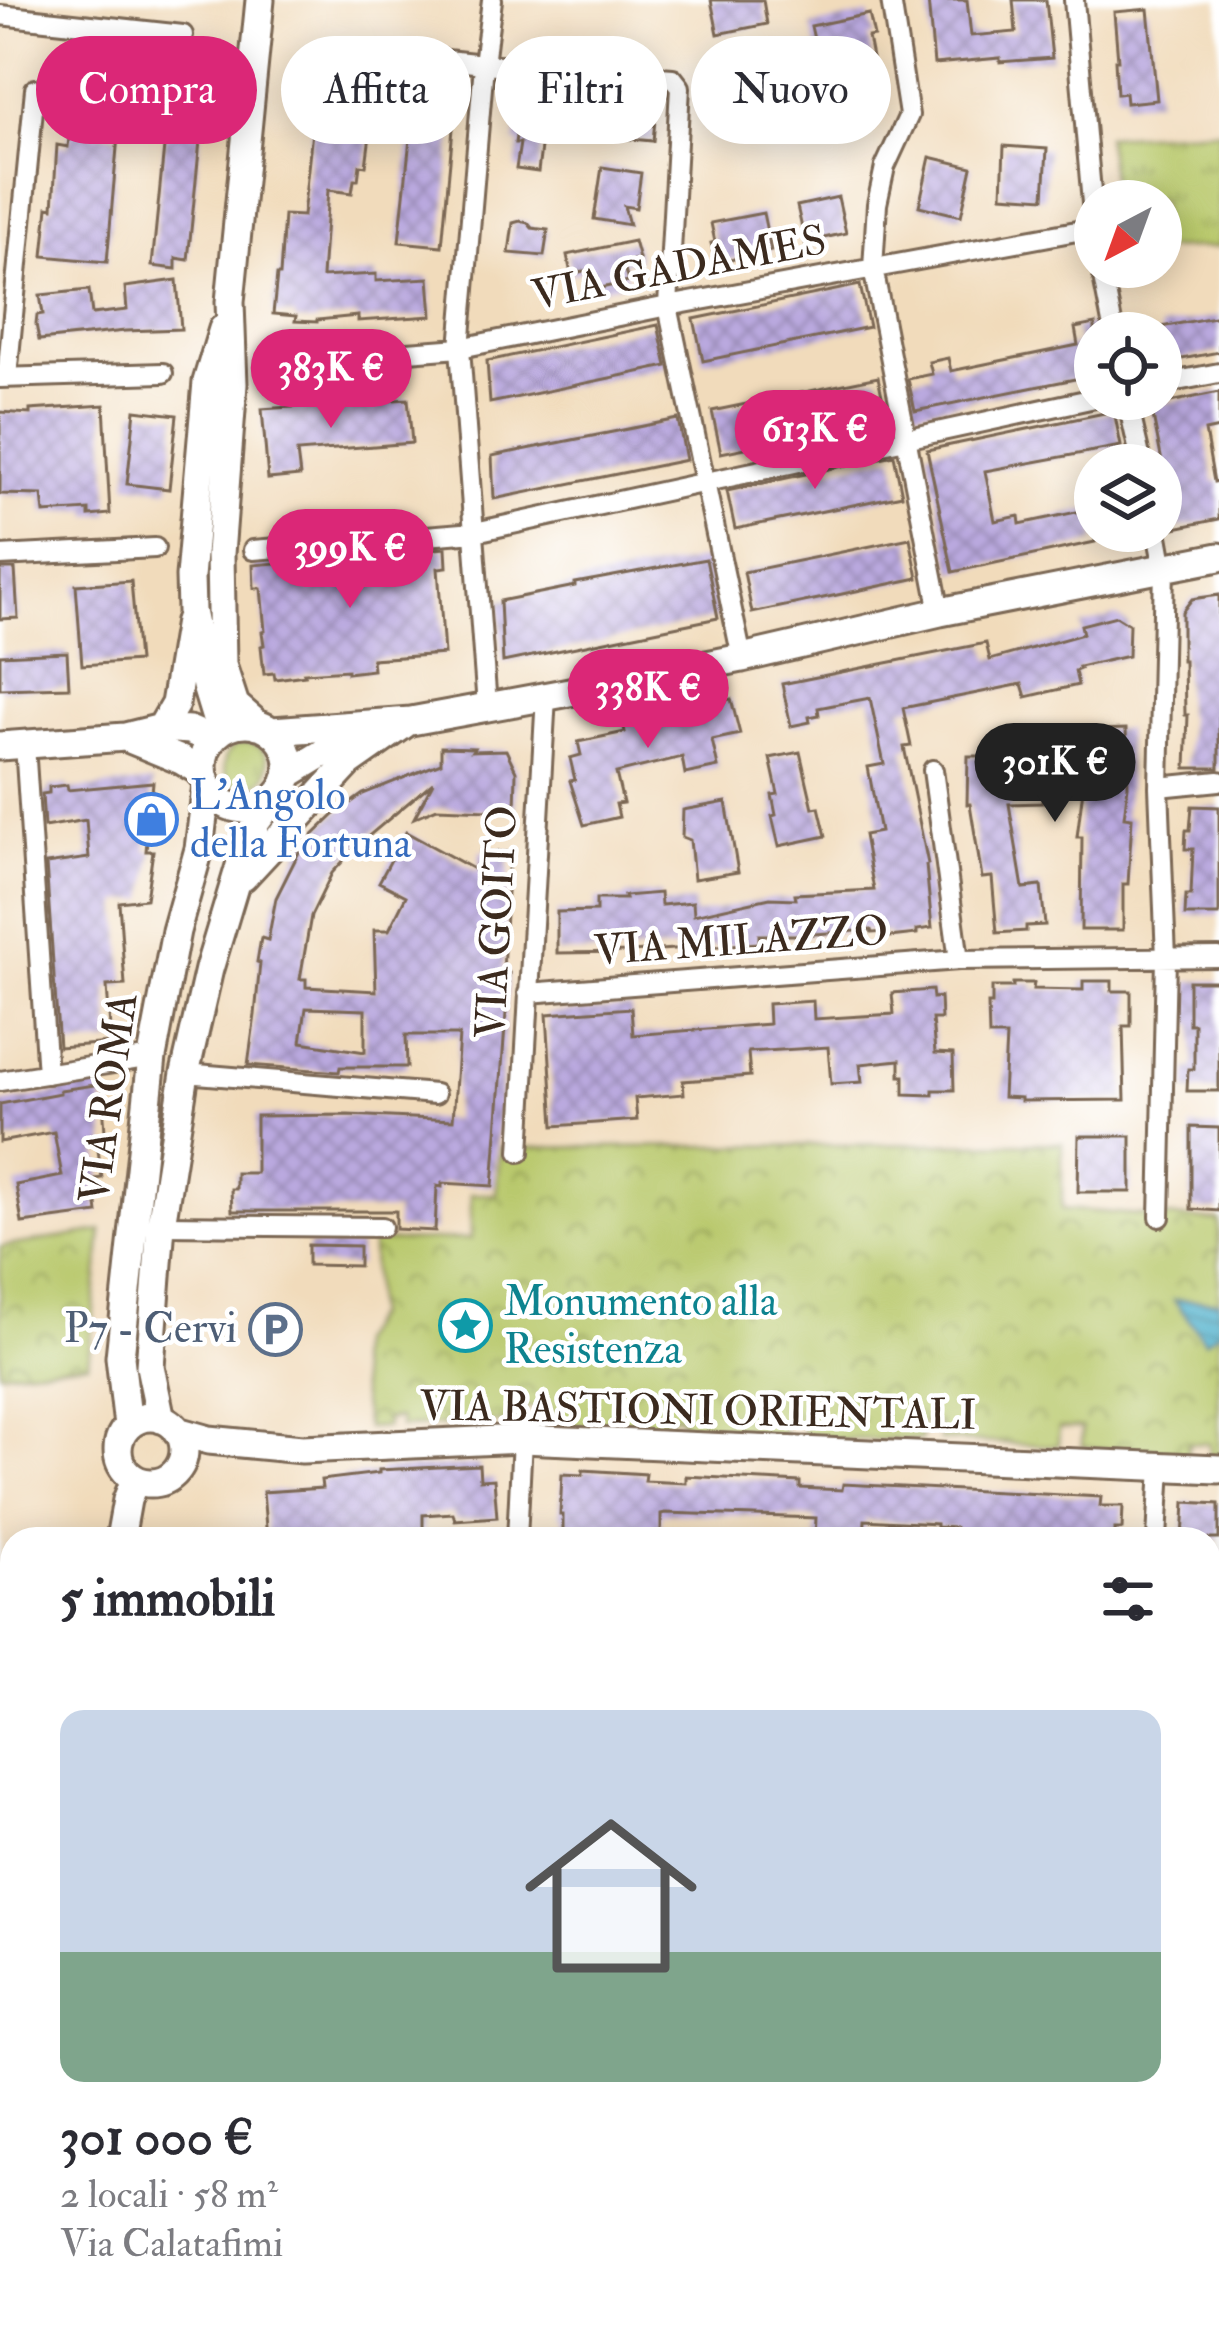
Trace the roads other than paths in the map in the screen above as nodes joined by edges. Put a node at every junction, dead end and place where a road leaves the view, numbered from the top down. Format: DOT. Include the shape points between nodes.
graph roads {
  1 [pos="260,0"];
  2 [pos="492,0"];
  3 [pos="891,0"];
  4 [pos="1074,0"];
  5 [pos="0,15"];
  6 [pos="183,35"];
  7 [pos="471,63"];
  8 [pos="484,64"];
  9 [pos="35,89"];
  10 [pos="1090,180"];
  11 [pos="1074,232"];
  12 [pos="873,268"];
  13 [pos="230,302"];
  14 [pos="668,306"];
  15 [pos="460,348"];
  16 [pos="277,362"];
  17 [pos="163,373"];
  18 [pos="1219,373"];
  19 [pos="4,377"];
  20 [pos="1182,380"];
  21 [pos="1074,402"];
  22 [pos="906,437"];
  23 [pos="706,482"];
  24 [pos="476,532"];
  25 [pos="155,548"];
  26 [pos="253,550"];
  27 [pos="1161,552"];
  28 [pos="0,556"];
  29 [pos="1219,557"];
  30 [pos="1164,569"];
  31 [pos="191,611"];
  32 [pos="940,612"];
  33 [pos="742,658"];
  34 [pos="546,696"];
  35 [pos="487,706"];
  36 [pos="397,721"];
  37 [pos="161,728"];
  38 [pos="265,728"];
  39 [pos="216,736"];
  40 [pos="125,737"];
  41 [pos="13,746"];
  42 [pos="933,770"];
  43 [pos="289,774"];
  44 [pos="205,779"];
  45 [pos="1219,781"];
  46 [pos="1159,787"];
  47 [pos="271,802"];
  48 [pos="236,885"];
  49 [pos="1219,957"];
  50 [pos="1166,958"];
  51 [pos="959,960"];
  52 [pos="528,993"];
  53 [pos="152,1057"];
  54 [pos="185,1073"];
  55 [pos="46,1074"];
  56 [pos="0,1081"];
  57 [pos="435,1094"];
  58 [pos="520,1152"];
  59 [pos="1160,1216"];
  60 [pos="161,1225"];
  61 [pos="382,1227"];
  62 [pos="169,1425"];
  63 [pos="128,1426"];
  64 [pos="522,1439"];
  65 [pos="1161,1466"];
  66 [pos="1219,1469"];
  67 [pos="135,1480"];
  68 [pos="122,1527"];
  69 [pos="518,1527"];
  70 [pos="1158,1527"];
  1 -- 13 [label="main road"];
  2 -- 8 [label="street"];
  3 -- 12 [label="street" via="909,115 885,166"];
  4 -- 10 [label="street"];
  5 -- 6 [label="street"];
  7 -- 8 [label="street"];
  8 -- 14 [label="street" via="673,78 680,87"];
  8 -- 15 [label="street"];
  9 -- 19 [label="street"];
  11 -- 12 [label="street, VIA GADAMES"];
  12 -- 14 [label="street, VIA GADAMES"];
  12 -- 22 [label="street"];
  13 -- 31 [label="main road" via="207,382"];
  13 -- 38 [label="main road" via="222,665 235,705"];
  14 -- 15 [label="street, VIA GADAMES"];
  14 -- 23 [label="street"];
  15 -- 16 [label="street, VIA GADAMES"];
  15 -- 24 [label="street"];
  17 -- 19 [label="street"];
  18 -- 20 [label="street"];
  21 -- 22 [label="street"];
  22 -- 23 [label="street"];
  22 -- 32 [label="street"];
  23 -- 24 [label="street"];
  23 -- 33 [label="street"];
  24 -- 26 [label="street"];
  24 -- 35 [label="street"];
  25 -- 28 [label="street"];
  27 -- 30 [label="street"];
  29 -- 30 [label="main road"];
  30 -- 32 [label="main road"];
  30 -- 46 [label="street"];
  31 -- 37 [label="main road" via="175,704"];
  31 -- 39 [label="main road"];
  32 -- 33 [label="main road"];
  33 -- 34 [label="main road"];
  34 -- 35 [label="main road"];
  34 -- 52 [label="street, VIA GOITO"];
  35 -- 36 [label="main road"];
  36 -- 38 [label="main road"];
  36 -- 43 [label="main road" via="351,736"];
  36 -- 48 [label="main road, VIA ROMA"];
  37 -- 39 [label="main road"];
  37 -- 40 [label="main road"];
  38 -- 39 [label="main road" via="238,723"];
  38 -- 43 [label="main road" via="284,746"];
  39 -- 44 [label="main road" via="204,756"];
  40 -- 41 [label="main road"];
  40 -- 44 [label="main road"];
  41 -- 55 [label="street"];
  42 -- 51 [label="street"];
  43 -- 47 [label="main road"];
  44 -- 47 [label="main road" via="230,806"];
  44 -- 53 [label="main road, VIA ROMA" via="199,849"];
  45 -- 46 [label="street"];
  46 -- 50 [label="street"];
  47 -- 48 [label="main road, VIA ROMA" via="256,822"];
  48 -- 54 [label="main road, VIA ROMA"];
  49 -- 50 [label="street, VIA MILAZZO"];
  50 -- 51 [label="street, VIA MILAZZO"];
  50 -- 59 [label="street"];
  51 -- 52 [label="street, VIA MILAZZO"];
  52 -- 58 [label="street, VIA GOITO"];
  53 -- 55 [label="street"];
  53 -- 63 [label="main road, VIA ROMA" via="120,1357"];
  54 -- 57 [label="street"];
  54 -- 60 [label="main road, VIA ROMA"];
  55 -- 56 [label="street"];
  60 -- 61 [label="street, VIA ROMA"];
  60 -- 62 [label="main road, VIA ROMA" via="150,1366"];
  62 -- 63 [label="main road" via="143,1418"];
  62 -- 64 [label="main road, VIA BASTIONI ORIENTALI" via="209,1440 302,1449"];
  62 -- 67 [label="main road" via="184,1446 177,1471 153,1484"];
  63 -- 67 [label="main road" via="118,1455"];
  64 -- 65 [label="main road, VIA BASTIONI ORIENTALI"];
  64 -- 69 [label="street"];
  65 -- 66 [label="main road, VIA BASTIONI ORIENTALI"];
  65 -- 70 [label="street"];
  67 -- 68 [label="main road"];
}
